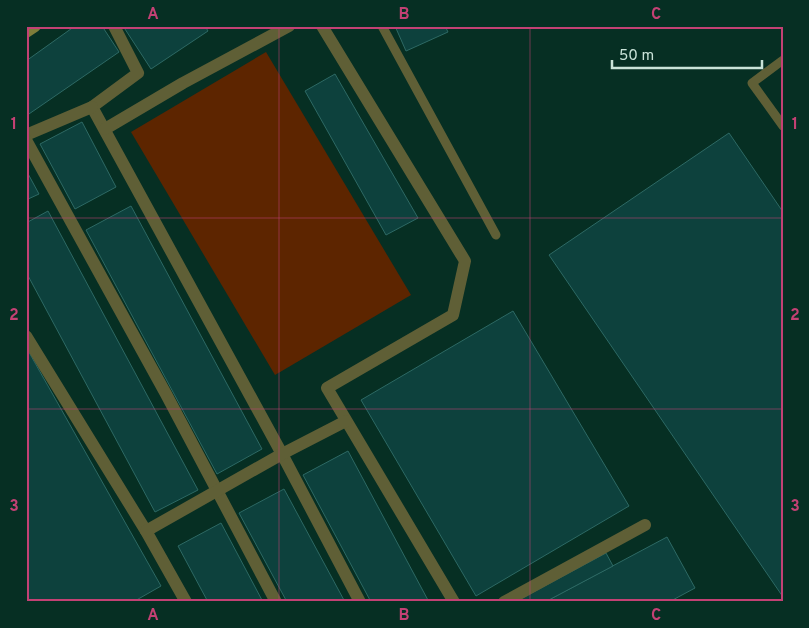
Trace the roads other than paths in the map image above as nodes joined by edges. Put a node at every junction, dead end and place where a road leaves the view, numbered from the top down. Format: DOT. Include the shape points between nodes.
graph roads {
  1 [pos="35,26"];
  2 [pos="114,26"];
  3 [pos="289,26"];
  4 [pos="322,26"];
  5 [pos="382,26"];
  6 [pos="26,32"];
  7 [pos="783,60"];
  8 [pos="92,107"];
  9 [pos="783,126"];
  10 [pos="105,129"];
  11 [pos="26,135"];
  12 [pos="26,140"];
  13 [pos="496,235"];
  14 [pos="26,336"];
  15 [pos="346,421"];
  16 [pos="282,454"];
  17 [pos="218,490"];
  18 [pos="645,525"];
  19 [pos="146,531"];
  20 [pos="183,601"];
  21 [pos="276,602"];
  22 [pos="360,602"];
  23 [pos="454,602"];
  24 [pos="504,602"];
  1 -- 6 [label="street"];
  2 -- 8 [label="street" via="138,73"];
  3 -- 10 [label="street"];
  4 -- 15 [label="street" via="465,261 453,315 326,388"];
  5 -- 13 [label="lane"];
  7 -- 9 [label="lane" via="752,83"];
  8 -- 10 [label="street"];
  8 -- 11 [label="street"];
  10 -- 16 [label="street"];
  12 -- 17 [label="street"];
  14 -- 19 [label="street"];
  15 -- 16 [label="street"];
  15 -- 23 [label="street"];
  16 -- 17 [label="street"];
  16 -- 22 [label="street"];
  17 -- 19 [label="street"];
  17 -- 21 [label="street"];
  18 -- 24 [label="street"];
  19 -- 20 [label="street"];
}
